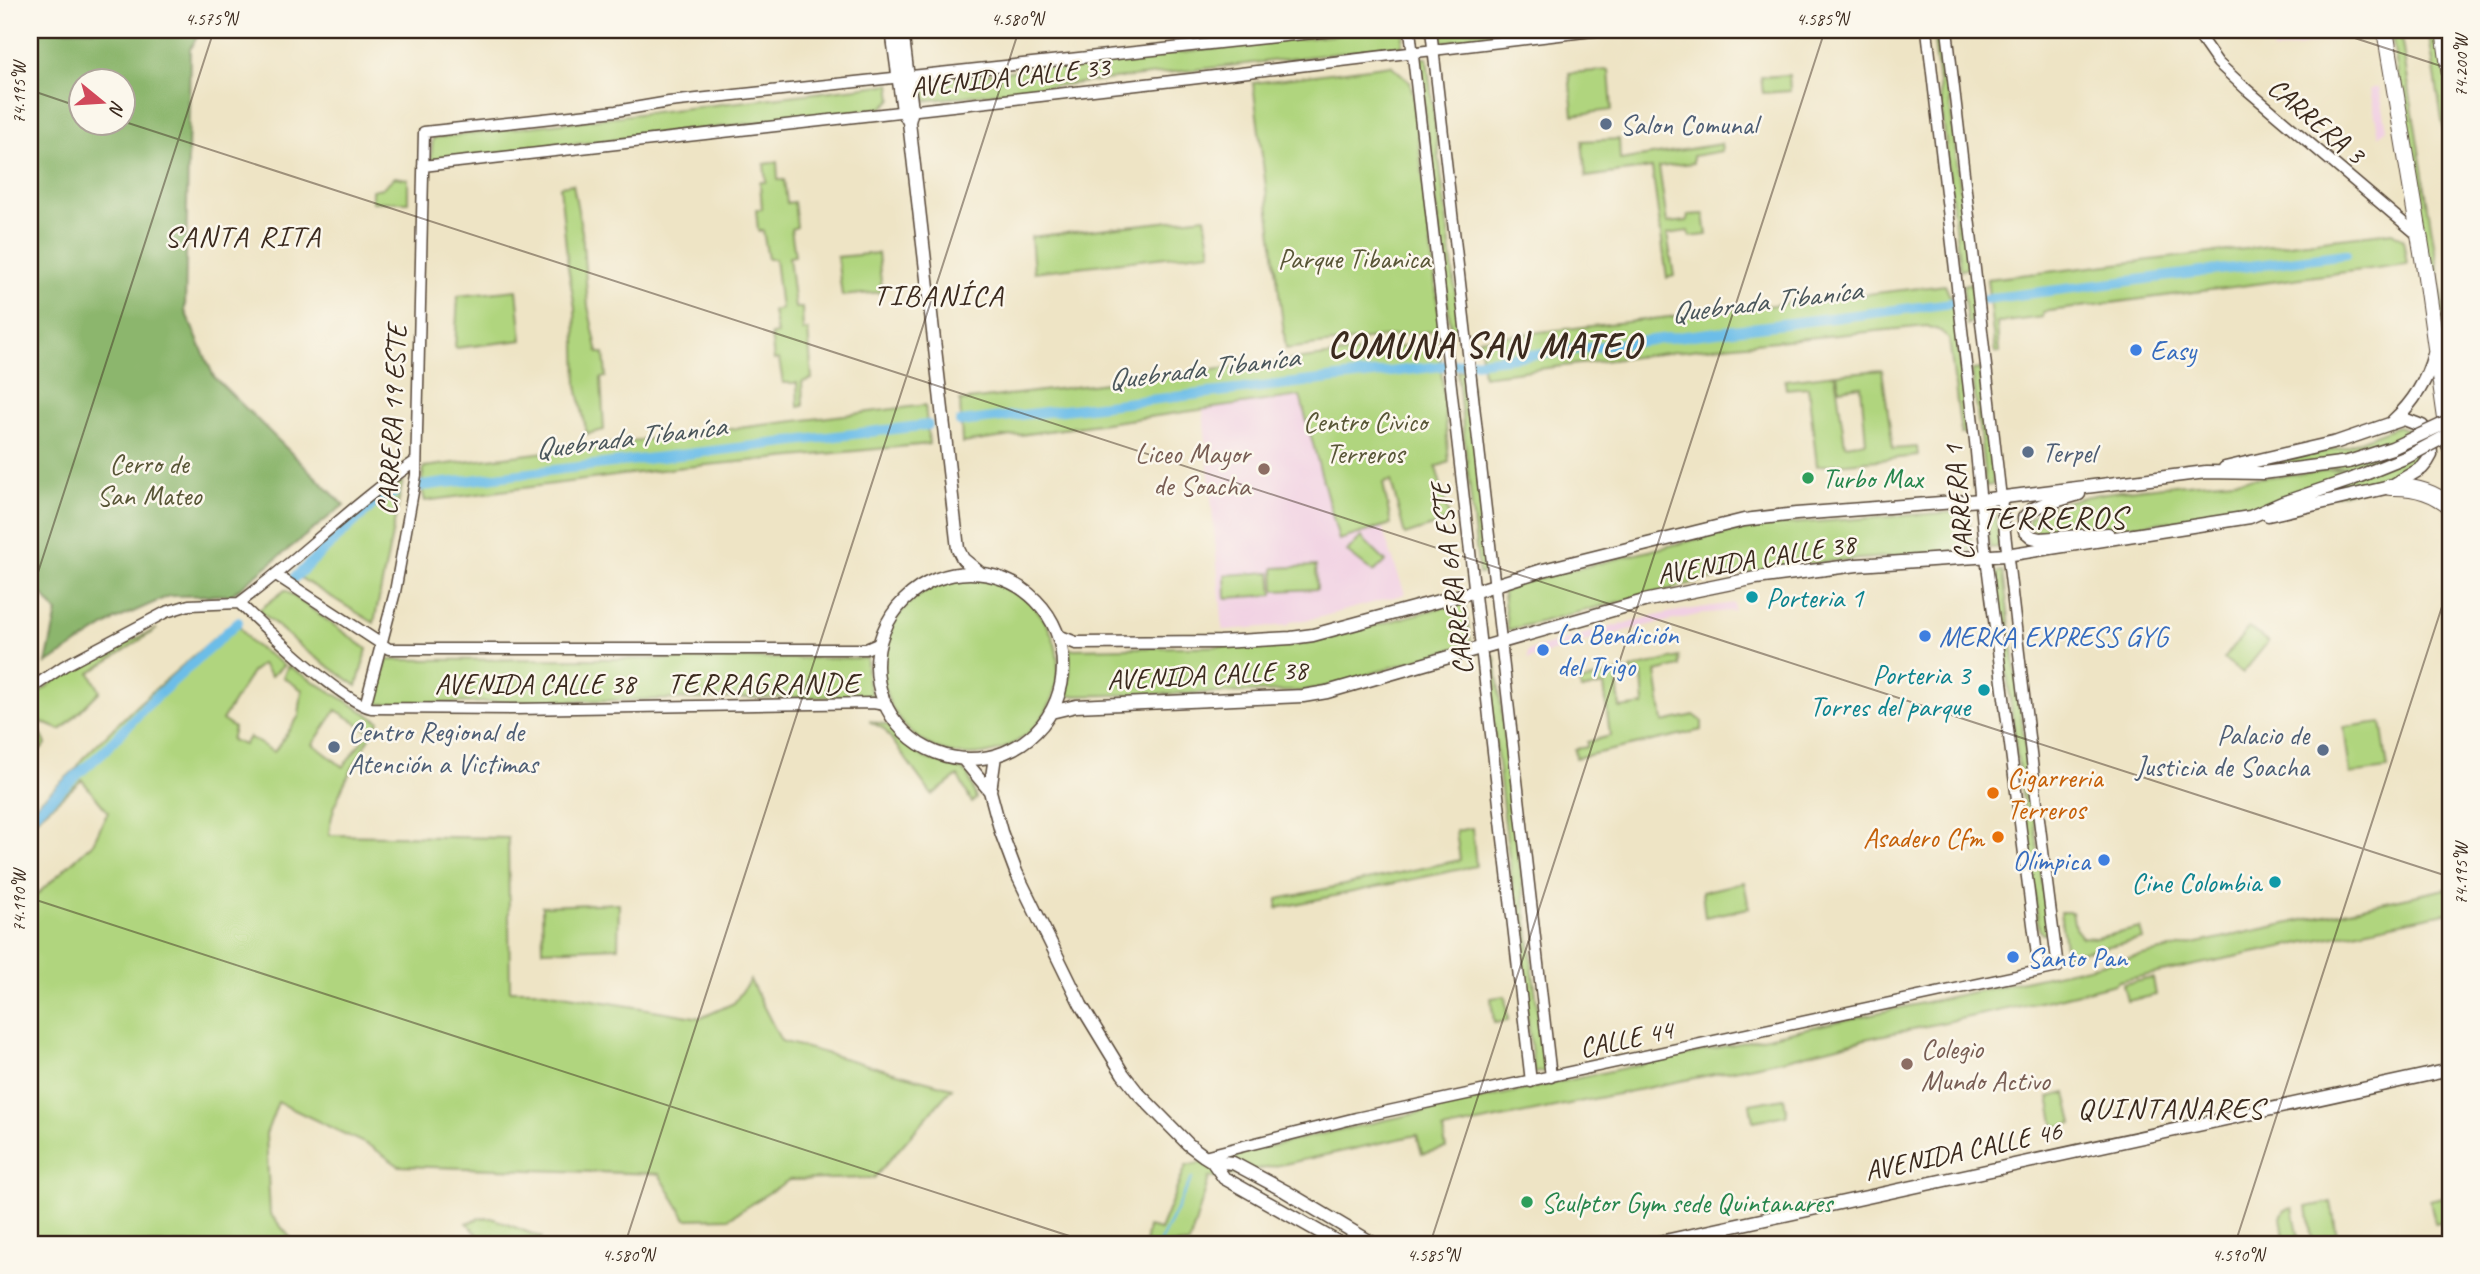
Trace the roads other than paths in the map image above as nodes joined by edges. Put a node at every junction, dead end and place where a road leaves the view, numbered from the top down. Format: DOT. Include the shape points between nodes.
graph roads {
  1 [pos="892,30"];
  2 [pos="902,30"];
  3 [pos="1340,30"];
  4 [pos="1410,30"];
  5 [pos="1431,30"];
  6 [pos="1601,30"];
  7 [pos="1927,30"];
  8 [pos="1947,30"];
  9 [pos="2195,30"];
  10 [pos="2385,30"];
  11 [pos="2445,33"];
  12 [pos="1433,50"];
  13 [pos="1413,52"];
  14 [pos="2450,74"];
  15 [pos="903,77"];
  16 [pos="908,114"];
  17 [pos="424,132"];
  18 [pos="423,166"];
  19 [pos="2419,236"];
  20 [pos="1983,338"];
  21 [pos="1963,342"];
  22 [pos="2435,351"];
  23 [pos="1964,355"];
  24 [pos="1985,361"];
  25 [pos="2450,421"];
  26 [pos="2391,423"];
  27 [pos="2450,435"];
  28 [pos="2450,447"];
  29 [pos="416,461"];
  30 [pos="2206,472"];
  31 [pos="2111,484"];
  32 [pos="2390,487"];
  33 [pos="2000,498"];
  34 [pos="1981,500"];
  35 [pos="2450,506"];
  36 [pos="2250,517"];
  37 [pos="2150,533"];
  38 [pos="958,549"];
  39 [pos="2006,555"];
  40 [pos="1986,557"];
  41 [pos="981,574"];
  42 [pos="276,575"];
  43 [pos="942,578"];
  44 [pos="1495,585"];
  45 [pos="1476,590"];
  46 [pos="239,603"];
  47 [pos="1058,636"];
  48 [pos="1502,642"];
  49 [pos="880,643"];
  50 [pos="382,646"];
  51 [pos="1482,648"];
  52 [pos="30,689"];
  53 [pos="885,705"];
  54 [pos="365,706"];
  55 [pos="1051,712"];
  56 [pos="995,756"];
  57 [pos="964,760"];
  58 [pos="990,791"];
  59 [pos="2054,933"];
  60 [pos="2034,936"];
  61 [pos="2059,967"];
  62 [pos="2039,971"];
  63 [pos="2450,1070"];
  64 [pos="1551,1077"];
  65 [pos="1531,1082"];
  66 [pos="1208,1158"];
  67 [pos="1341,1244"];
  68 [pos="1374,1244"];
  69 [pos="1651,1244"];
  1 -- 15 [label="main road"];
  2 -- 15 [label="main road"];
  3 -- 15 [label="street, AVENIDA CALLE 33"];
  4 -- 13 [label="street, CARRERA 6A ESTE"];
  5 -- 12 [label="street, CARRERA 6A ESTE"];
  6 -- 12 [label="street, AVENIDA CALLE 33"];
  7 -- 21 [label="street, CARRERA 1"];
  8 -- 20 [label="street, CARRERA 1"];
  9 -- 19 [label="street, CARRERA 3" via="2218,63 2246,89"];
  10 -- 19 [label="highway"];
  11 -- 14 [label="highway"];
  12 -- 13 [label="street, AVENIDA CALLE 33"];
  12 -- 44 [label="street, CARRERA 6A ESTE"];
  13 -- 16 [label="street, AVENIDA CALLE 33"];
  13 -- 45 [label="street, CARRERA 6A ESTE"];
  15 -- 16 [label="main road"];
  15 -- 17 [label="street, AVENIDA CALLE 33"];
  16 -- 18 [label="street, AVENIDA CALLE 33"];
  16 -- 38 [label="main road"];
  17 -- 18 [label="street, CARRERA 19 ESTE"];
  18 -- 29 [label="street, CARRERA 19 ESTE"];
  19 -- 22 [label="highway"];
  20 -- 21 [label="street" via="1977,330 1970,330"];
  20 -- 24 [label="street, CARRERA 1"];
  21 -- 23 [label="street, CARRERA 1"];
  22 -- 26 [label="main road" via="2424,384"];
  22 -- 28 [label="highway"];
  23 -- 24 [label="street" via="1973,365"];
  23 -- 34 [label="street, CARRERA 1"];
  24 -- 33 [label="street, CARRERA 1"];
  25 -- 30 [label="main road, AVENIDA CALLE 38, bridge" via="2348,462 2282,472"];
  26 -- 30 [label="main road" via="2337,442"];
  26 -- 32 [label="main road" via="2404,419 2417,423 2432,444 2422,468"];
  27 -- 36 [label="main road, AVENIDA CALLE 38, bridge" via="2407,457"];
  29 -- 42 [label="street"];
  29 -- 50 [label="street, CARRERA 19 ESTE" via="407,535"];
  30 -- 31 [label="main road, AVENIDA CALLE 38"];
  31 -- 33 [label="main road, AVENIDA CALLE 38"];
  31 -- 37 [label="main road" via="2031,510 2024,518 2025,531 2040,539"];
  32 -- 35 [label="highway" via="2427,491"];
  32 -- 36 [label="main road"];
  33 -- 34 [label="main road, AVENIDA CALLE 38"];
  33 -- 39 [label="street, CARRERA 1"];
  34 -- 40 [label="street, CARRERA 1"];
  34 -- 44 [label="main road, AVENIDA CALLE 38" via="1744,520"];
  36 -- 37 [label="main road, AVENIDA CALLE 38"];
  37 -- 39 [label="main road, AVENIDA CALLE 38"];
  38 -- 41 [label="main road"];
  38 -- 43 [label="main road"];
  39 -- 40 [label="main road, AVENIDA CALLE 38"];
  39 -- 59 [label="street, CARRERA 1"];
  40 -- 48 [label="main road, AVENIDA CALLE 38" via="1857,565 1756,578 1644,601"];
  40 -- 60 [label="street, CARRERA 1"];
  41 -- 43 [label="main road"];
  41 -- 47 [label="main road" via="1001,578 1028,594 1049,617"];
  42 -- 46 [label="street"];
  42 -- 50 [label="street, AVENIDA CALLE 38"];
  43 -- 49 [label="main road" via="927,583 903,602"];
  44 -- 45 [label="main road, AVENIDA CALLE 38"];
  44 -- 48 [label="street, CARRERA 6A ESTE"];
  45 -- 47 [label="main road, AVENIDA CALLE 38" via="1291,638 1076,643"];
  45 -- 51 [label="street, CARRERA 6A ESTE"];
  46 -- 52 [label="street" via="189,605 166,612"];
  46 -- 54 [label="street, AVENIDA CALLE 38" via="288,648"];
  47 -- 55 [label="main road" via="1063,671"];
  48 -- 51 [label="main road, AVENIDA CALLE 38"];
  48 -- 64 [label="street, CARRERA 6A ESTE"];
  49 -- 50 [label="street, AVENIDA CALLE 38" via="866,649 400,650"];
  49 -- 53 [label="main road" via="877,674"];
  50 -- 54 [label="street, CARRERA 19 ESTE"];
  51 -- 55 [label="main road, AVENIDA CALLE 38" via="1303,696 1076,706"];
  51 -- 65 [label="street, CARRERA 6A ESTE"];
  53 -- 54 [label="street, AVENIDA CALLE 38"];
  53 -- 57 [label="main road" via="901,730 917,743"];
  55 -- 56 [label="main road" via="1027,740"];
  56 -- 57 [label="main road"];
  56 -- 58 [label="main road"];
  57 -- 58 [label="main road"];
  58 -- 66 [label="main road" via="1016,872 1081,1005 1137,1092"];
  59 -- 60 [label="street" via="2045,939"];
  59 -- 61 [label="street, CARRERA 1"];
  60 -- 62 [label="street, CARRERA 1"];
  61 -- 62 [label="street, CALLE 44"];
  62 -- 64 [label="street, CALLE 44"];
  63 -- 69 [label="main road, AVENIDA CALLE 46"];
  64 -- 65 [label="street, CALLE 44"];
  65 -- 66 [label="street, CALLE 44" via="1356,1118"];
  66 -- 67 [label="main road" via="1224,1178"];
  66 -- 68 [label="main road" via="1233,1163"];
}
